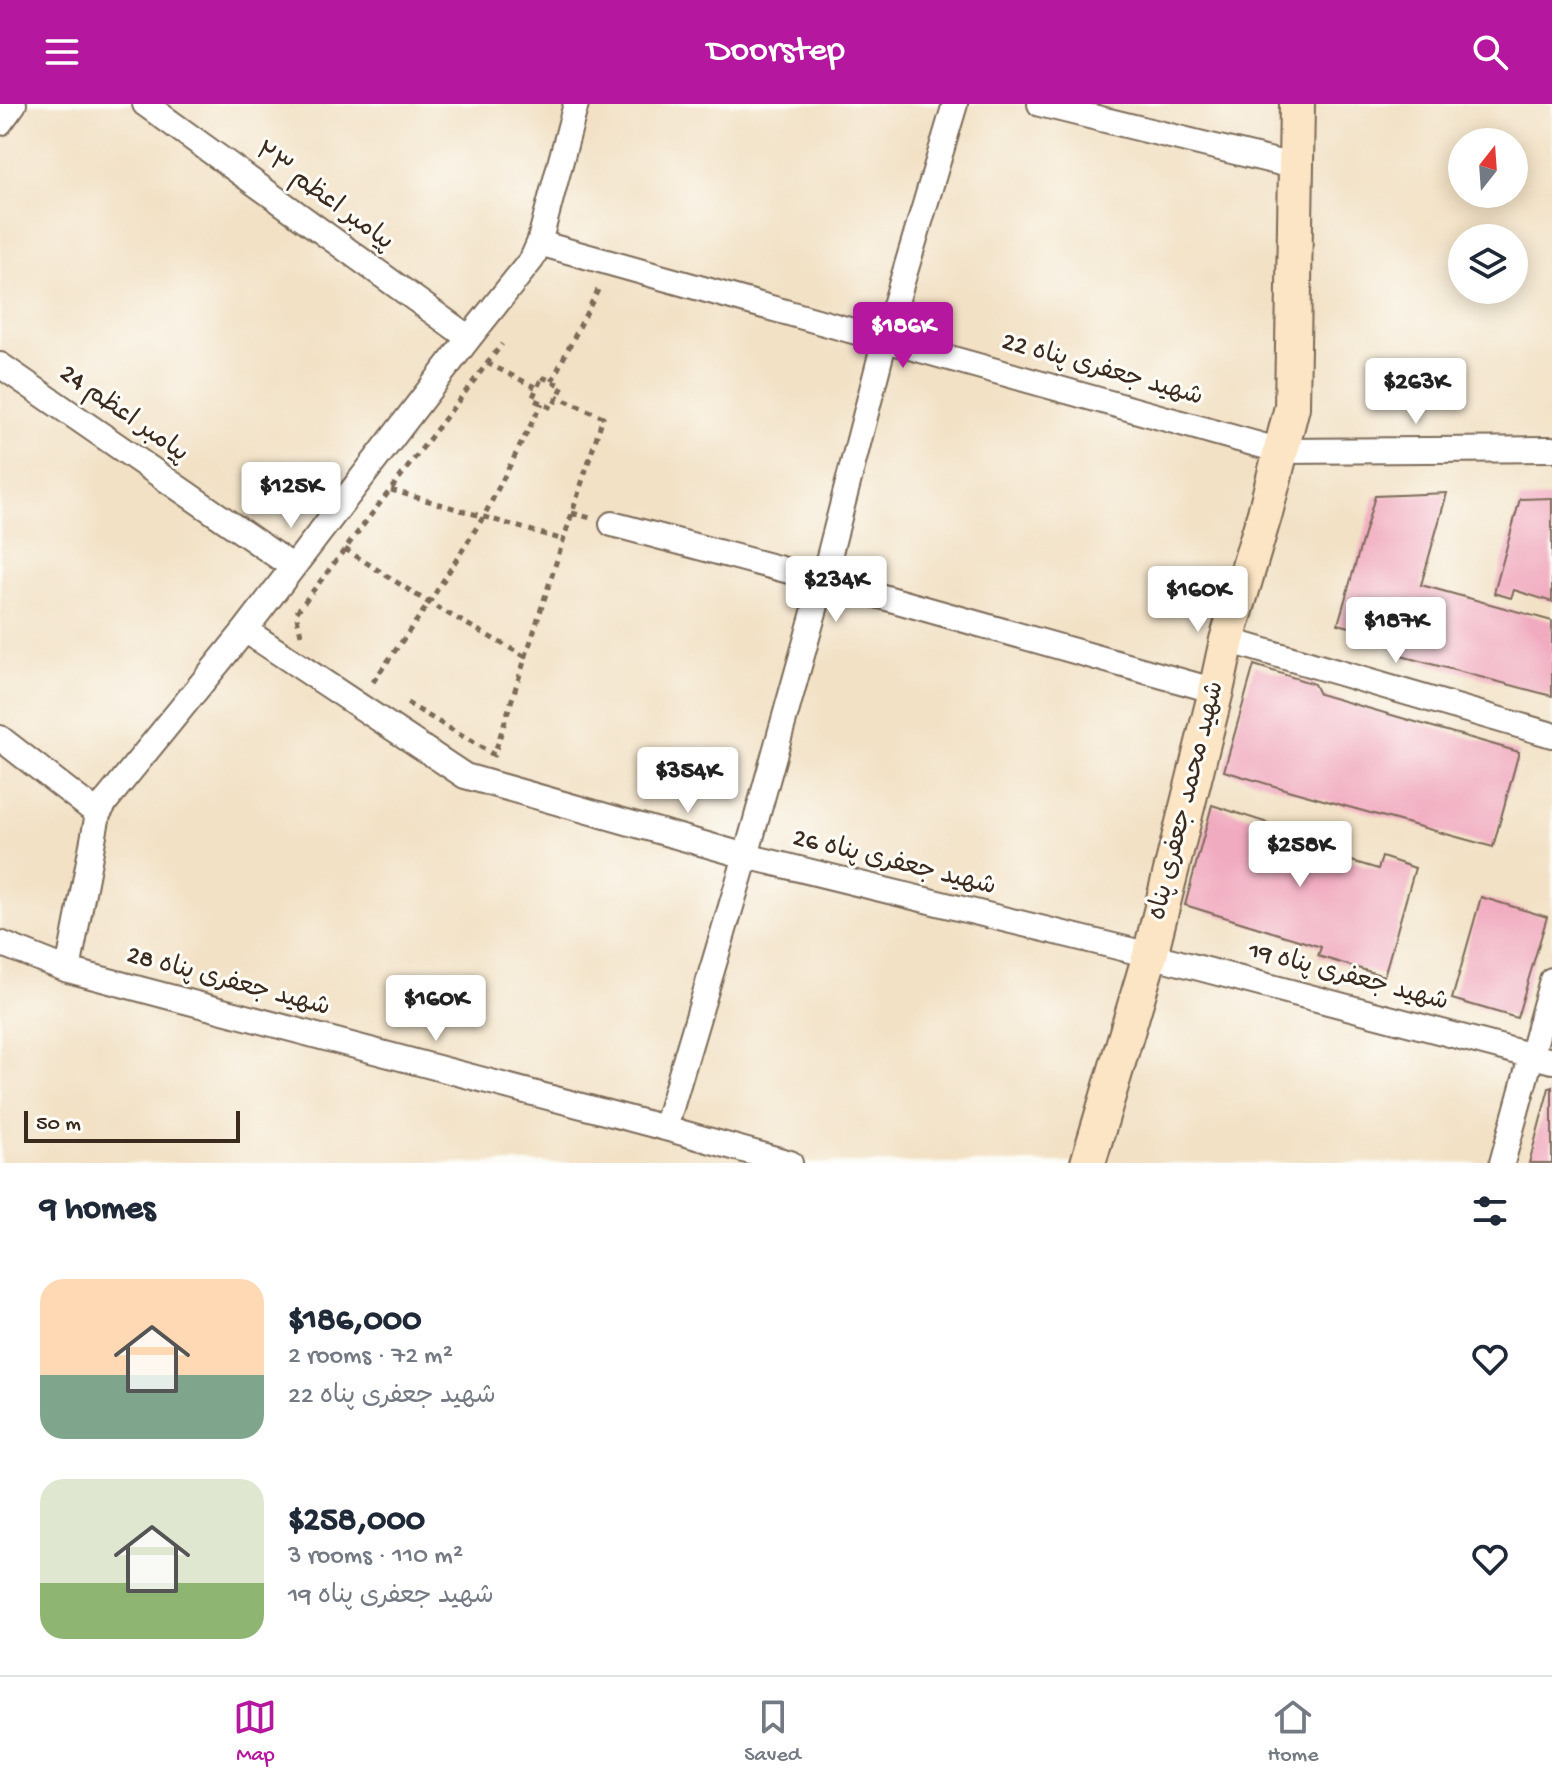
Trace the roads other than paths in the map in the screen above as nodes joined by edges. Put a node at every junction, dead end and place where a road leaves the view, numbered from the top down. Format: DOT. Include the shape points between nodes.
graph roads {
  1 [pos="14,104"];
  2 [pos="145,104"];
  3 [pos="576,104"];
  4 [pos="955,104"];
  5 [pos="1040,104"];
  6 [pos="1297,104"];
  7 [pos="0,123"];
  8 [pos="1297,167"];
  9 [pos="539,243"];
  10 [pos="469,338"];
  11 [pos="885,339"];
  12 [pos="0,365"];
  13 [pos="1552,449"];
  14 [pos="1281,451"];
  15 [pos="612,524"];
  16 [pos="293,567"];
  17 [pos="823,580"];
  18 [pos="245,630"];
  19 [pos="1227,640"];
  20 [pos="1216,691"];
  21 [pos="1552,735"];
  22 [pos="0,738"];
  23 [pos="98,814"];
  24 [pos="746,856"];
  25 [pos="0,943"];
  26 [pos="1150,955"];
  27 [pos="68,970"];
  28 [pos="1552,980"];
  29 [pos="1542,1058"];
  30 [pos="665,1128"];
  31 [pos="790,1163"];
  32 [pos="1088,1163"];
  33 [pos="1502,1163"];
  1 -- 7 [label="street"];
  2 -- 10 [label="street, پیامبر اعظم ۲۳"];
  3 -- 9 [label="street"];
  4 -- 11 [label="street"];
  5 -- 8 [label="street"];
  6 -- 8 [label="street, شهید محمد جعفری پناه"];
  8 -- 14 [label="street, شهید محمد جعفری پناه" via="1292,407"];
  9 -- 10 [label="street"];
  9 -- 11 [label="street, شهید جعفری پناه 22"];
  10 -- 16 [label="street"];
  11 -- 14 [label="street, شهید جعفری پناه 22"];
  11 -- 17 [label="street"];
  12 -- 16 [label="street, پیامبر اعظم 24"];
  13 -- 14 [label="street, شهید جعفری پناه 22"];
  14 -- 19 [label="street, شهید محمد جعفری پناه"];
  15 -- 17 [label="street"];
  16 -- 18 [label="street"];
  17 -- 20 [label="street"];
  17 -- 24 [label="street"];
  18 -- 23 [label="street"];
  18 -- 24 [label="street, شهید جعفری پناه 26" via="465,776"];
  19 -- 20 [label="street, شهید محمد جعفری پناه"];
  19 -- 21 [label="street"];
  20 -- 26 [label="street, شهید محمد جعفری پناه"];
  22 -- 23 [label="street"];
  23 -- 27 [label="street"];
  24 -- 26 [label="street, شهید جعفری پناه 26"];
  24 -- 30 [label="street"];
  25 -- 27 [label="street, شهید جعفری پناه 28"];
  26 -- 29 [label="street, شهید جعفری پناه 19"];
  26 -- 32 [label="street, شهید محمد جعفری پناه"];
  27 -- 30 [label="street, شهید جعفری پناه 28"];
  28 -- 29 [label="street"];
  29 -- 33 [label="street"];
  30 -- 31 [label="street, شهید جعفری پناه 28"];
}
